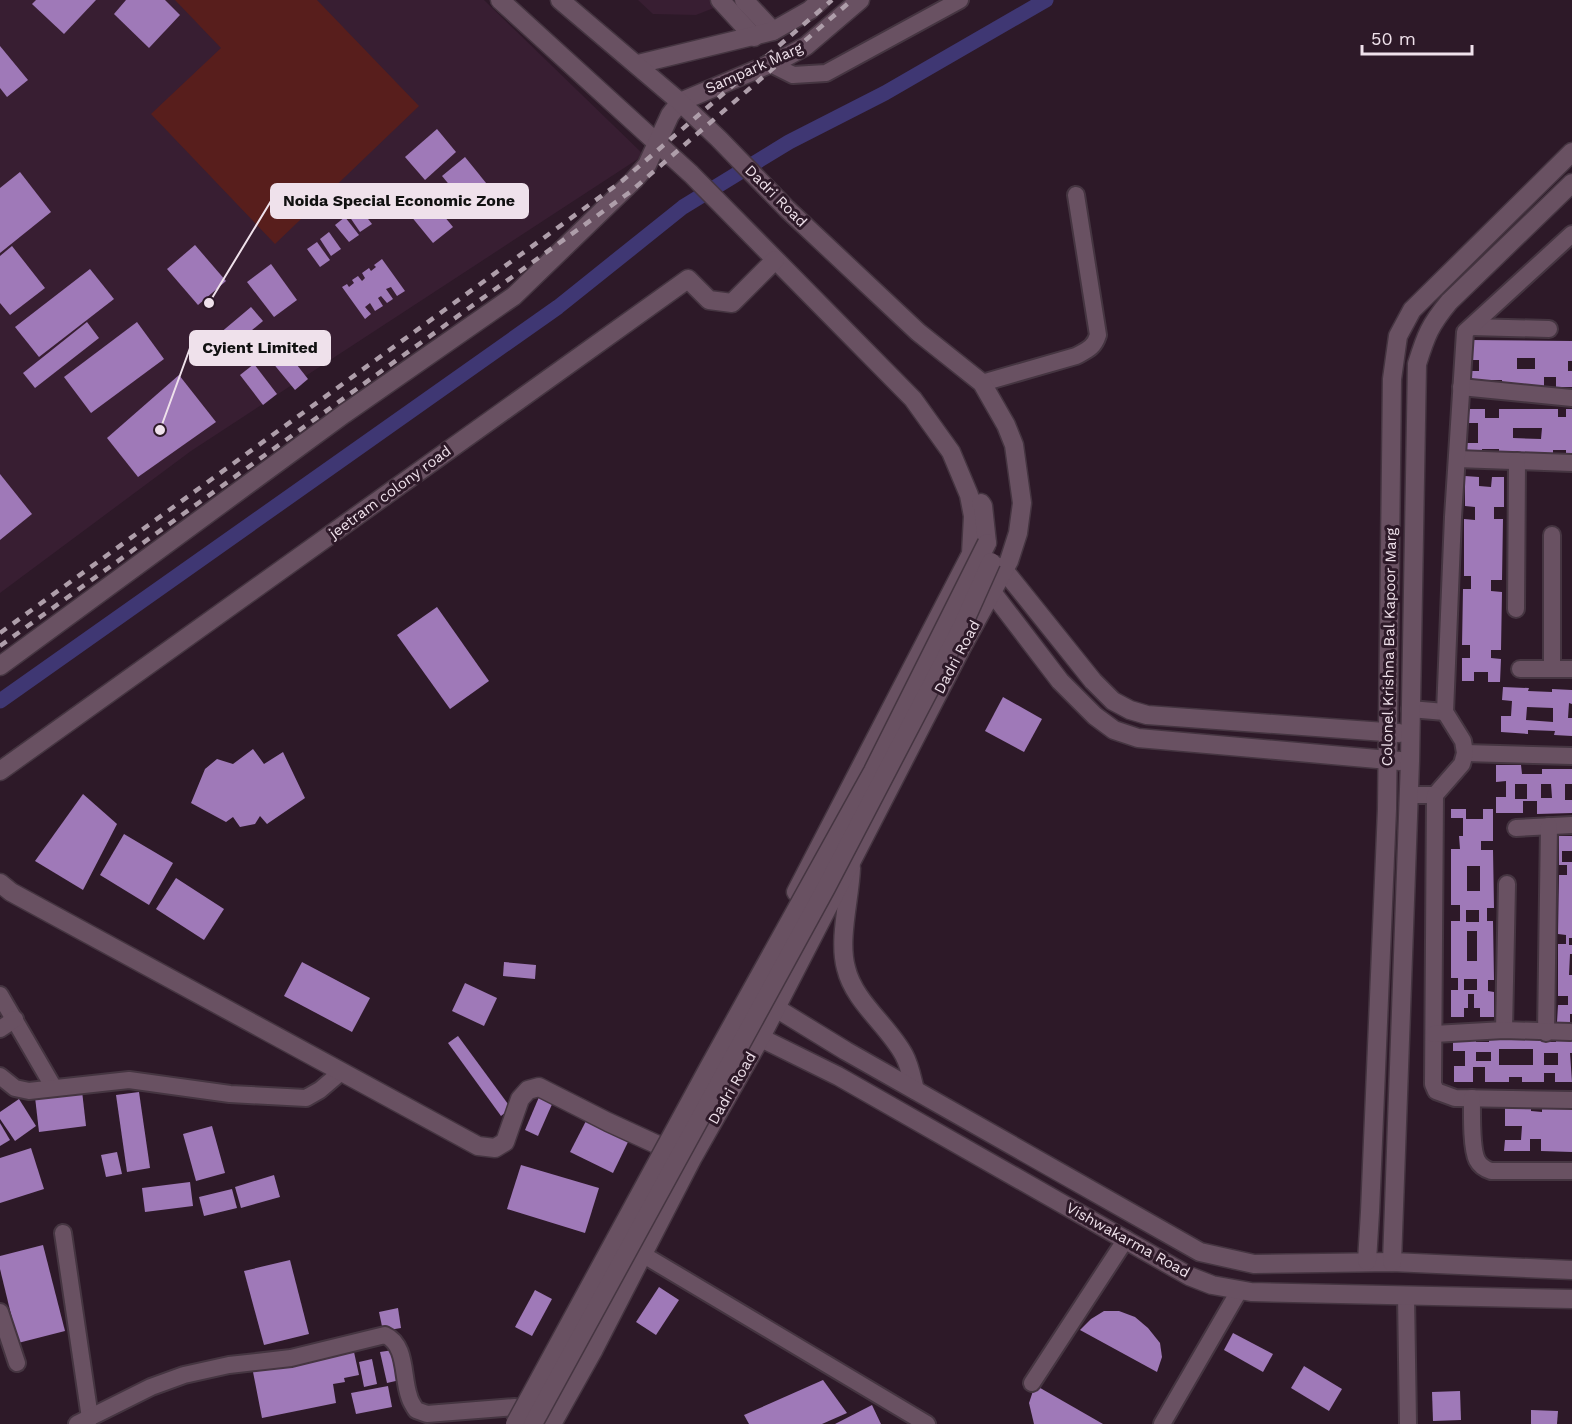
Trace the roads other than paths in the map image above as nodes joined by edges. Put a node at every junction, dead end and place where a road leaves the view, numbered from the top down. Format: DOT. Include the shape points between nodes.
graph roads {
  1 [pos="500,0"];
  2 [pos="560,0"];
  3 [pos="720,0"];
  4 [pos="744,0"];
  5 [pos="821,0"];
  6 [pos="860,0"];
  7 [pos="960,0"];
  8 [pos="773,32"];
  9 [pos="754,37"];
  10 [pos="769,63"];
  11 [pos="638,64"];
  12 [pos="680,102"];
  13 [pos="658,143"];
  14 [pos="1572,152"];
  15 [pos="1572,183"];
  16 [pos="1076,195"];
  17 [pos="1572,234"];
  18 [pos="775,260"];
  19 [pos="1471,327"];
  20 [pos="1549,330"];
  21 [pos="982,383"];
  22 [pos="1461,387"];
  23 [pos="1572,398"];
  24 [pos="1457,459"];
  25 [pos="1517,461"];
  26 [pos="1572,463"];
  27 [pos="962,477"];
  28 [pos="1022,503"];
  29 [pos="1552,535"];
  30 [pos="993,543"];
  31 [pos="971,554"];
  32 [pos="1004,570"];
  33 [pos="959,576"];
  34 [pos="992,592"];
  35 [pos="1516,609"];
  36 [pos="0,666"];
  37 [pos="1552,668"];
  38 [pos="1520,669"];
  39 [pos="1572,669"];
  40 [pos="1410,709"];
  41 [pos="1445,712"];
  42 [pos="1388,732"];
  43 [pos="1409,733"];
  44 [pos="1465,753"];
  45 [pos="1572,756"];
  46 [pos="1388,761"];
  47 [pos="1410,761"];
  48 [pos="0,771"];
  49 [pos="1409,795"];
  50 [pos="1435,795"];
  51 [pos="1572,825"];
  52 [pos="1549,826"];
  53 [pos="1516,828"];
  54 [pos="852,860"];
  55 [pos="0,883"];
  56 [pos="1507,884"];
  57 [pos="746,991"];
  58 [pos="0,995"];
  59 [pos="776,1008"];
  60 [pos="15,1019"];
  61 [pos="728,1022"];
  62 [pos="0,1029"];
  63 [pos="1504,1030"];
  64 [pos="1569,1032"];
  65 [pos="1546,1033"];
  66 [pos="1434,1034"];
  67 [pos="761,1037"];
  68 [pos="341,1072"];
  69 [pos="0,1076"];
  70 [pos="54,1088"];
  71 [pos="915,1090"];
  72 [pos="1472,1098"];
  73 [pos="1572,1100"];
  74 [pos="658,1145"];
  75 [pos="1572,1171"];
  76 [pos="63,1233"];
  77 [pos="608,1237"];
  78 [pos="1126,1239"];
  79 [pos="642,1253"];
  80 [pos="1366,1261"];
  81 [pos="1392,1262"];
  82 [pos="1572,1270"];
  83 [pos="1239,1291"];
  84 [pos="1406,1295"];
  85 [pos="1572,1299"];
  86 [pos="0,1312"];
  87 [pos="17,1363"];
  88 [pos="1032,1383"];
  89 [pos="515,1415"];
  90 [pos="84,1421"];
  91 [pos="506,1424"];
  92 [pos="533,1424"];
  93 [pos="552,1424"];
  94 [pos="927,1424"];
  95 [pos="1162,1424"];
  96 [pos="1408,1424"];
  1 -- 13 [label="street"];
  2 -- 11 [label="street, Dadri Road"];
  3 -- 9 [label="street"];
  4 -- 8 [label="street"];
  5 -- 8 [label="street, Sampark Marg"];
  6 -- 10 [label="street, Sampark Marg" via="806,46"];
  7 -- 10 [label="street" via="826,73 793,75"];
  8 -- 9 [label="street, Sampark Marg"];
  9 -- 11 [label="street, Sampark Marg"];
  10 -- 12 [label="street, Sampark Marg"];
  11 -- 12 [label="street, Dadri Road"];
  12 -- 13 [label="street"];
  12 -- 21 [label="street, Dadri Road" via="918,332"];
  13 -- 18 [label="street"];
  13 -- 36 [label="street" via="634,180 514,296 334,421"];
  14 -- 42 [label="street, Colonel Krishna Bal Kapoor Marg" via="1412,310 1398,336 1392,379"];
  15 -- 40 [label="street, Colonel Krishna Bal Kapoor Marg" via="1449,302 1433,321 1416,364"];
  16 -- 21 [label="street" via="1098,335 1095,344 1076,356"];
  17 -- 19 [label="street"];
  18 -- 27 [label="street" via="913,399 951,452"];
  18 -- 48 [label="street, jeetram colony road" via="732,303 709,300 688,279"];
  19 -- 20 [label="street"];
  19 -- 22 [label="street" via="1465,332"];
  21 -- 28 [label="street, Dadri Road" via="1014,445"];
  22 -- 23 [label="street"];
  22 -- 24 [label="street"];
  24 -- 25 [label="street"];
  24 -- 41 [label="street"];
  25 -- 26 [label="street"];
  25 -- 35 [label="street"];
  27 -- 30 [label="street" via="983,506"];
  27 -- 31 [label="street" via="973,516"];
  28 -- 30 [label="street"];
  28 -- 32 [label="street, Dadri Road" via="1018,533"];
  29 -- 37 [label="street"];
  30 -- 89 [label="street, bridge" via="873,771"];
  30 -- 92 [label="street, bridge" via="962,627 826,888"];
  31 -- 32 [label="street"];
  31 -- 33 [label="street"];
  32 -- 34 [label="street, Dadri Road"];
  32 -- 42 [label="street" via="1093,681 1113,701 1130,710 1147,715"];
  33 -- 34 [label="street"];
  33 -- 57 [label="street"];
  34 -- 46 [label="street" via="1060,681 1114,730 1138,738"];
  34 -- 54 [label="street, Dadri Road"];
  37 -- 38 [label="street"];
  37 -- 39 [label="street"];
  40 -- 41 [label="street"];
  40 -- 43 [label="street, Colonel Krishna Bal Kapoor Marg"];
  41 -- 44 [label="street" via="1463,741"];
  42 -- 43 [label="street"];
  42 -- 46 [label="street, Colonel Krishna Bal Kapoor Marg"];
  43 -- 47 [label="street, Colonel Krishna Bal Kapoor Marg"];
  44 -- 45 [label="street"];
  44 -- 50 [label="street" via="1462,764"];
  46 -- 47 [label="street"];
  46 -- 80 [label="street, Colonel Krishna Bal Kapoor Marg"];
  47 -- 49 [label="street, Colonel Krishna Bal Kapoor Marg"];
  49 -- 50 [label="street"];
  49 -- 81 [label="street, Colonel Krishna Bal Kapoor Marg"];
  50 -- 66 [label="street"];
  51 -- 52 [label="street"];
  52 -- 53 [label="street"];
  52 -- 65 [label="street"];
  54 -- 59 [label="street, Dadri Road"];
  54 -- 71 [label="street" via="844,935 846,968 860,995 906,1057"];
  55 -- 68 [label="street"];
  56 -- 63 [label="street"];
  57 -- 59 [label="street, Vishwakarma Road"];
  57 -- 61 [label="street"];
  58 -- 60 [label="street"];
  59 -- 67 [label="street, Dadri Road"];
  59 -- 71 [label="street, Vishwakarma Road"];
  60 -- 62 [label="street"];
  60 -- 70 [label="street"];
  61 -- 67 [label="street, Vishwakarma Road"];
  61 -- 74 [label="street"];
  63 -- 65 [label="street"];
  63 -- 66 [label="street"];
  64 -- 65 [label="street"];
  66 -- 72 [label="street" via="1436,1091 1455,1098"];
  67 -- 78 [label="street, Vishwakarma Road" via="838,1076"];
  67 -- 79 [label="street, Dadri Road"];
  68 -- 70 [label="street" via="306,1098 230,1094 129,1080"];
  68 -- 74 [label="street" via="478,1146 495,1148 505,1142 520,1099 528,1090 539,1088"];
  69 -- 70 [label="street" via="15,1088"];
  71 -- 80 [label="street, Vishwakarma Road" via="1200,1252 1254,1264"];
  72 -- 73 [label="street"];
  72 -- 75 [label="street" via="1474,1149 1483,1168"];
  74 -- 77 [label="street"];
  76 -- 90 [label="street"];
  77 -- 79 [label="street"];
  77 -- 89 [label="street"];
  78 -- 83 [label="street, Vishwakarma Road" via="1189,1276"];
  78 -- 88 [label="street"];
  79 -- 93 [label="street, Dadri Road"];
  79 -- 94 [label="street"];
  80 -- 81 [label="street, Vishwakarma Road"];
  81 -- 82 [label="street, Vishwakarma Road"];
  83 -- 84 [label="street, Vishwakarma Road"];
  83 -- 95 [label="street"];
  84 -- 85 [label="street, Vishwakarma Road"];
  84 -- 96 [label="street"];
  86 -- 87 [label="street"];
  89 -- 90 [label="street" via="427,1414 416,1410 409,1397 400,1348 386,1335 291,1358 184,1375"];
  89 -- 91 [label="street"];
}
